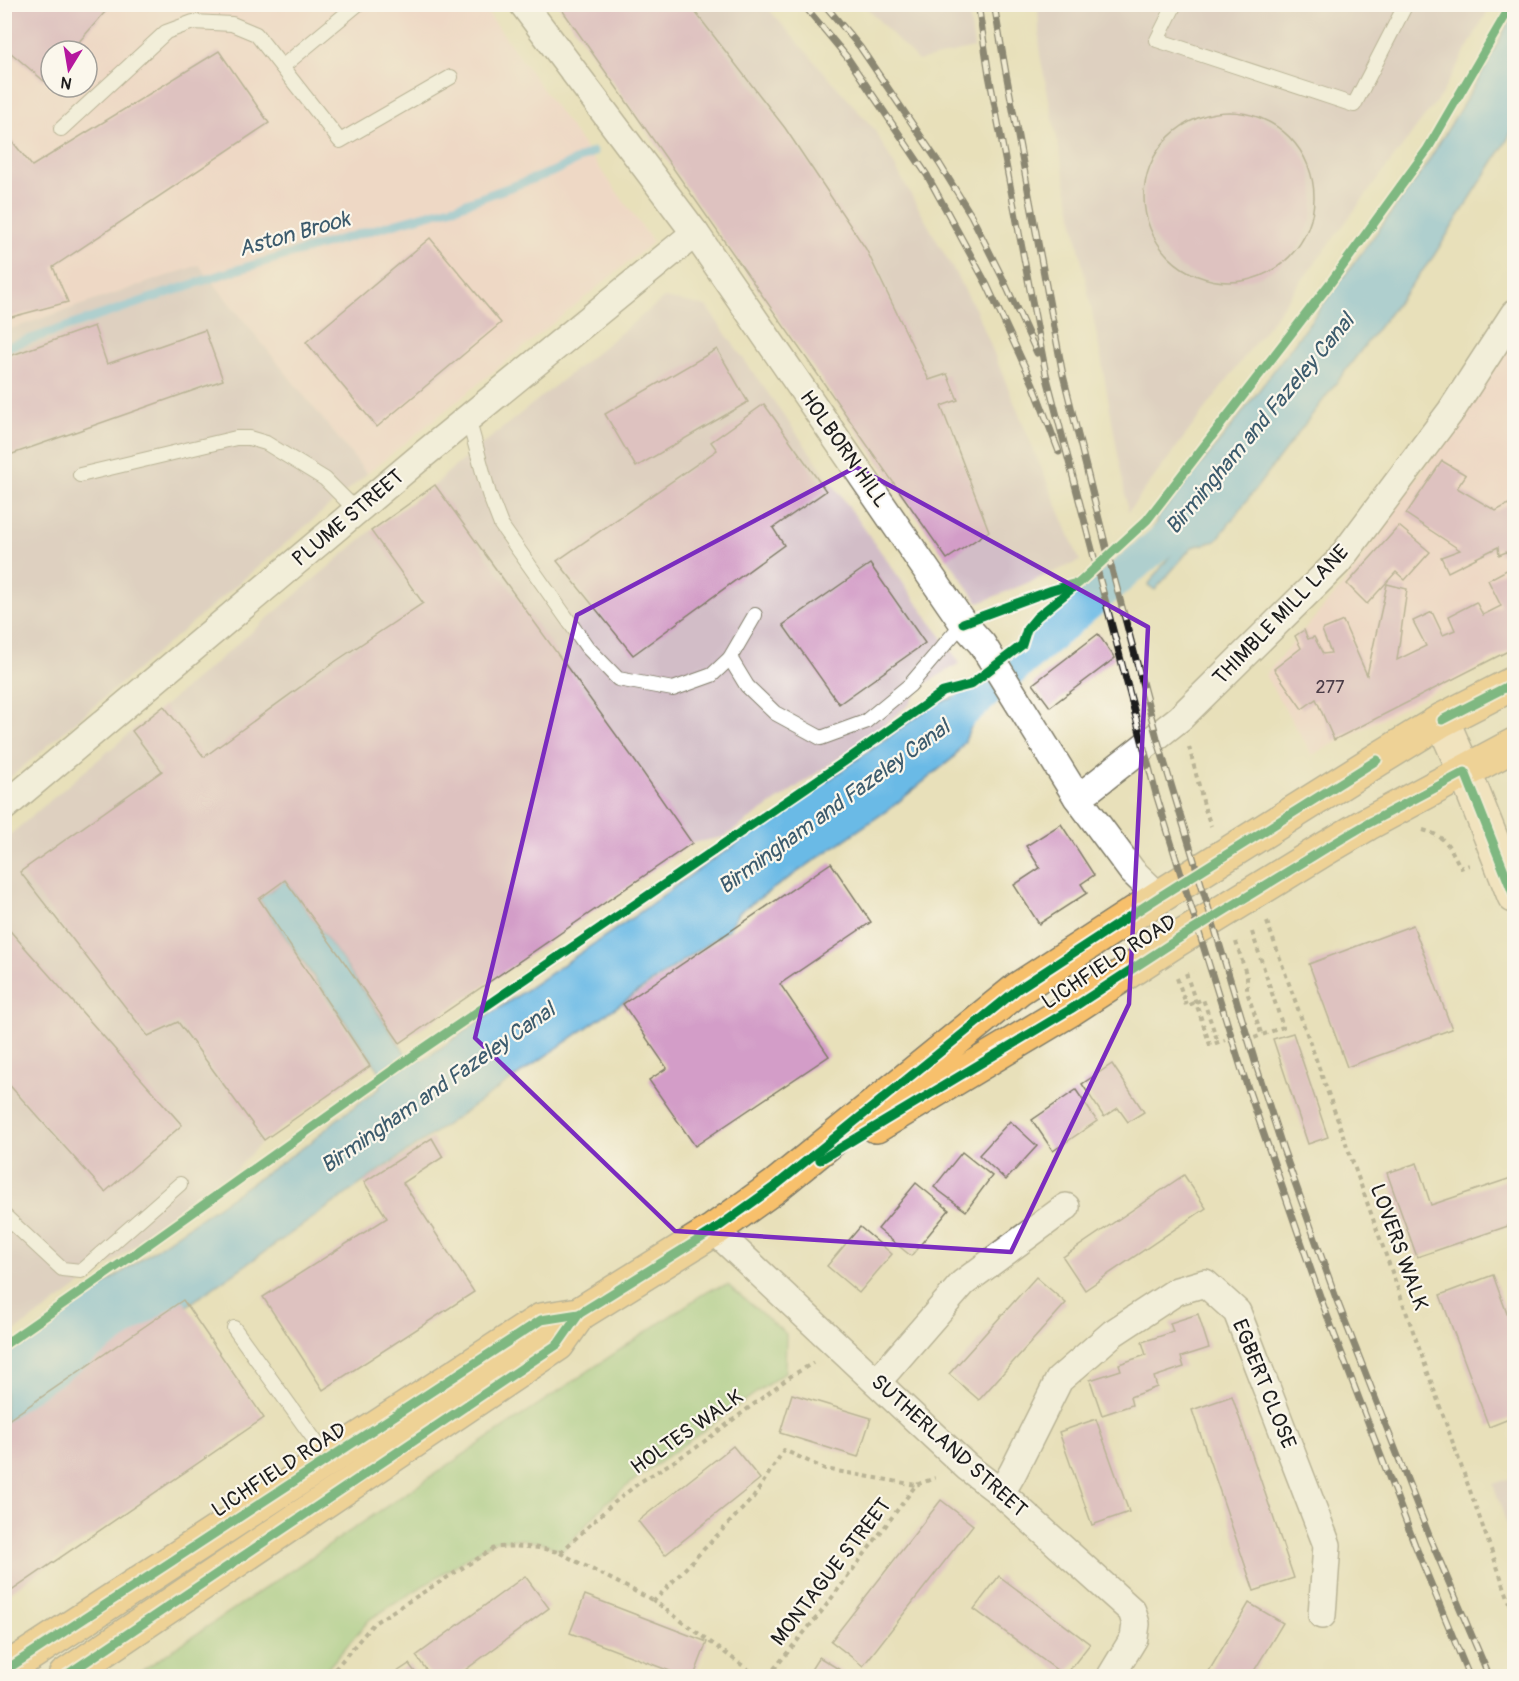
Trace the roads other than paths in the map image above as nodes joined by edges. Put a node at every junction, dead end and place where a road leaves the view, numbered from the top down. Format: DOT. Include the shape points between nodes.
graph roads {
  1 [pos="358,4"];
  2 [pos="523,4"];
  3 [pos="1174,4"];
  4 [pos="1406,4"];
  5 [pos="282,67"];
  6 [pos="451,77"];
  7 [pos="61,129"];
  8 [pos="695,233"];
  9 [pos="1515,314"];
  10 [pos="468,418"];
  11 [pos="80,475"];
  12 [pos="357,511"];
  13 [pos="755,615"];
  14 [pos="963,623"];
  15 [pos="730,658"];
  16 [pos="1515,683"];
  17 [pos="1442,720"];
  18 [pos="1515,745"];
  19 [pos="1465,771"];
  20 [pos="1077,797"];
  21 [pos="4,807"];
  22 [pos="1515,896"];
  23 [pos="1159,897"];
  24 [pos="180,1184"];
  25 [pos="774,1187"];
  26 [pos="1066,1207"];
  27 [pos="4,1215"];
  28 [pos="714,1230"];
  29 [pos="234,1328"];
  30 [pos="877,1382"];
  31 [pos="338,1473"];
  32 [pos="1001,1493"];
  33 [pos="1322,1615"];
  34 [pos="40,1648"];
  35 [pos="4,1671"];
  36 [pos="60,1677"];
  37 [pos="64,1677"];
  38 [pos="1111,1677"];
  1 -- 5 [label="lane"];
  2 -- 8 [label="street, HOLBORN HILL"];
  3 -- 4 [label="lane" via="1157,40 1354,105"];
  5 -- 6 [label="lane" via="340,141"];
  5 -- 7 [label="lane" via="256,34 232,24 193,22 166,32"];
  8 -- 10 [label="street, PLUME STREET"];
  8 -- 14 [label="street, HOLBORN HILL"];
  9 -- 20 [label="street, THIMBLE MILL LANE" via="1451,411 1338,561 1180,718"];
  10 -- 12 [label="street, PLUME STREET"];
  10 -- 15 [label="lane" via="501,525 587,647 618,679 673,689 712,675"];
  11 -- 12 [label="lane" via="249,438 266,443 325,479"];
  12 -- 21 [label="street, PLUME STREET"];
  13 -- 15 [label="lane"];
  14 -- 15 [label="lane" via="910,685 865,722 821,738 775,713 747,686"];
  14 -- 20 [label="street, HOLBORN HILL" via="982,644"];
  16 -- 17 [label="main road, LICHFIELD ROAD"];
  17 -- 19 [label="main road"];
  17 -- 23 [label="main road, LICHFIELD ROAD"];
  18 -- 19 [label="main road, LICHFIELD ROAD"];
  19 -- 22 [label="main road"];
  19 -- 25 [label="main road, LICHFIELD ROAD" via="1257,890 1071,1009"];
  20 -- 23 [label="street, HOLBORN HILL" via="1132,871"];
  23 -- 25 [label="main road, LICHFIELD ROAD" via="1018,989"];
  24 -- 27 [label="lane" via="81,1271 62,1269"];
  25 -- 28 [label="main road, LICHFIELD ROAD"];
  26 -- 30 [label="street" via="963,1283"];
  28 -- 30 [label="street, SUTHERLAND STREET"];
  28 -- 31 [label="main road, LICHFIELD ROAD" via="579,1314 541,1320"];
  29 -- 31 [label="lane"];
  30 -- 32 [label="street, SUTHERLAND STREET" via="967,1467"];
  31 -- 34 [label="main road, LICHFIELD ROAD" via="125,1591"];
  31 -- 37 [label="main road, LICHFIELD ROAD"];
  32 -- 33 [label="street, EGBERT CLOSE" via="1059,1380 1113,1333 1177,1291 1204,1283 1237,1312 1327,1545"];
  32 -- 38 [label="street, SUTHERLAND STREET" via="1132,1611 1136,1624 1134,1638"];
  34 -- 35 [label="main road, LICHFIELD ROAD"];
  34 -- 36 [label="street"];
}
